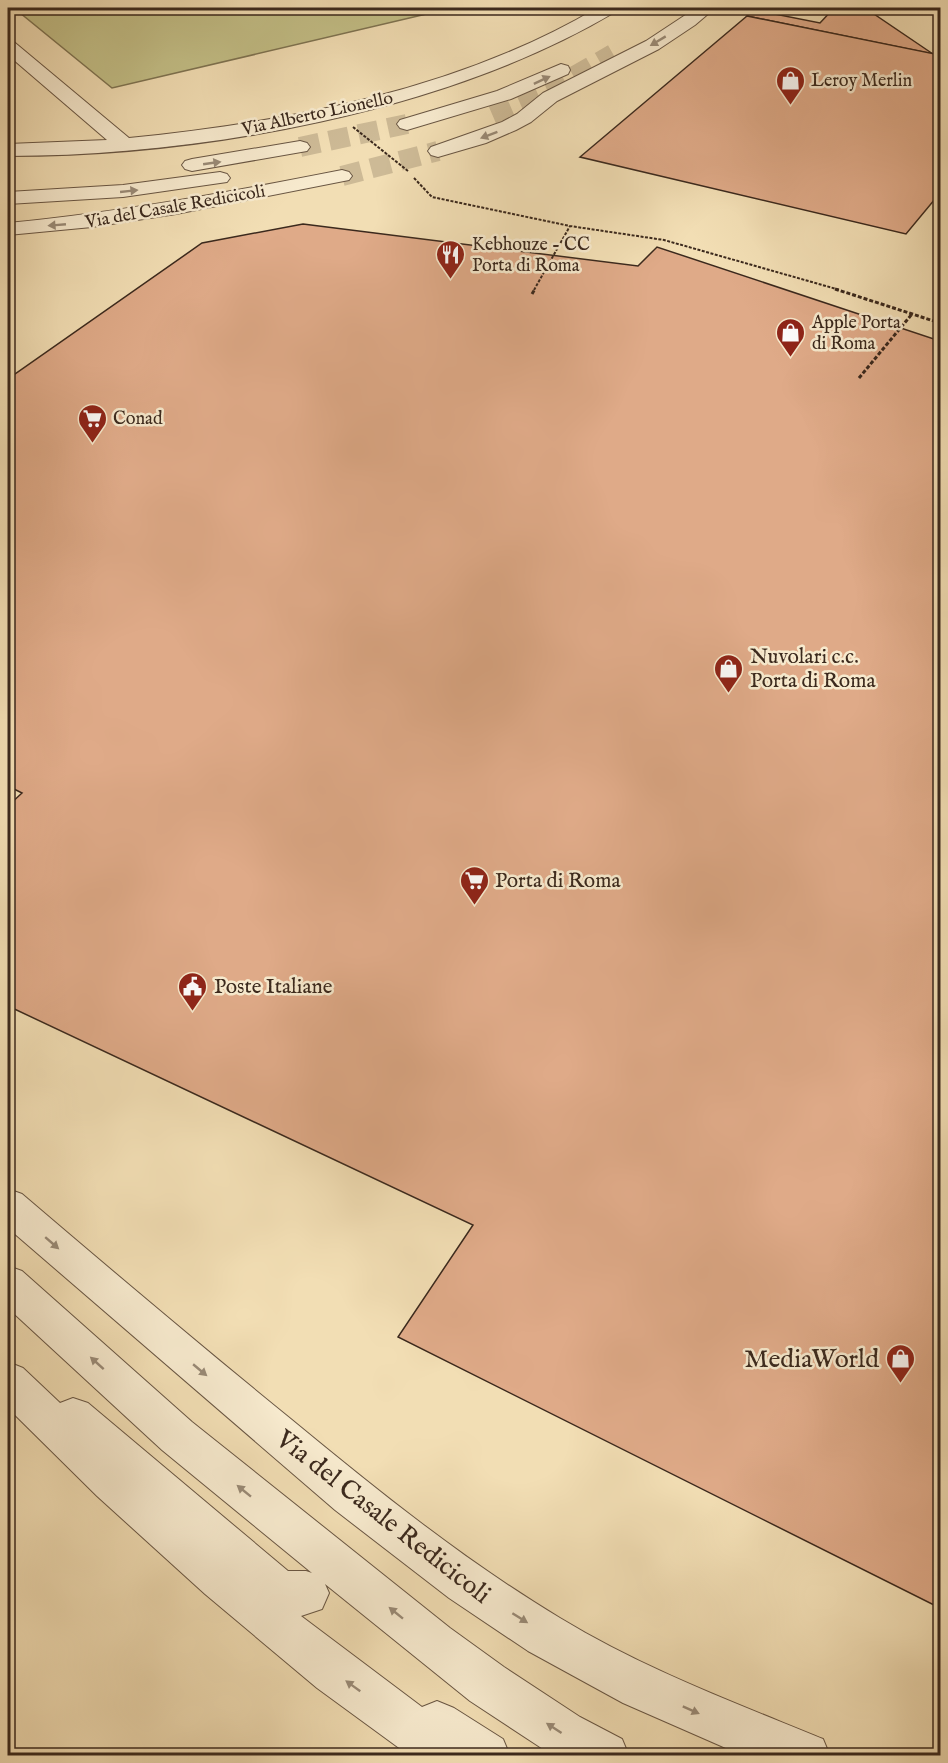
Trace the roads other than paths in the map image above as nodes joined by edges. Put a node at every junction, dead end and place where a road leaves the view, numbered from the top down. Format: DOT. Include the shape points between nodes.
graph roads {
  1 [pos="609,8"];
  2 [pos="706,8"];
  3 [pos="641,32"];
  4 [pos="8,46"];
  5 [pos="613,54"];
  6 [pos="575,63"];
  7 [pos="336,110"];
  8 [pos="492,114"];
  9 [pos="353,126"];
  10 [pos="124,144"];
  11 [pos="300,147"];
  12 [pos="8,150"];
  13 [pos="438,151"];
  14 [pos="319,160"];
  15 [pos="342,176"];
  16 [pos="8,180"];
  17 [pos="8,198"];
  18 [pos="63,208"];
  19 [pos="8,211"];
  20 [pos="8,229"];
  21 [pos="8,1205"];
  22 [pos="8,1283"];
  23 [pos="8,1360"];
  24 [pos="8,1381"];
  25 [pos="306,1593"];
  26 [pos="385,1709"];
  27 [pos="452,1755"];
  28 [pos="486,1755"];
  29 [pos="605,1755"];
  30 [pos="806,1755"];
  1 -- 7 [label="street, Via Alberto Lionello" via="494,66"];
  2 -- 13 [label="street, one-way" via="634,55 544,100 522,120"];
  3 -- 5 [label="street"];
  4 -- 10 [label="street"];
  8 -- 6 [label="street, one-way" via="414,130 519,90"];
  7 -- 9 [label="street"];
  7 -- 10 [label="street, Via Alberto Lionello" via="242,130"];
  10 -- 12 [label="street, Via Alberto Lionello"];
  16 -- 11 [label="street, one-way" via="194,165"];
  17 -- 14 [label="street, one-way" via="152,188"];
  15 -- 20 [label="street, Via del Casale Redicicoli, one-way" via="107,220"];
  18 -- 19 [label="street"];
  21 -- 30 [label="street, Via del Casale Redicicoli, one-way" via="165,1341 422,1552 586,1659 703,1715"];
  29 -- 22 [label="street, one-way" via="554,1728 434,1644 177,1436"];
  23 -- 25 [label="street" via="276,1590"];
  26 -- 24 [label="street, one-way" via="278,1626 176,1538 102,1473"];
  26 -- 27 [label="street"];
  26 -- 28 [label="street" via="424,1719"];
}
